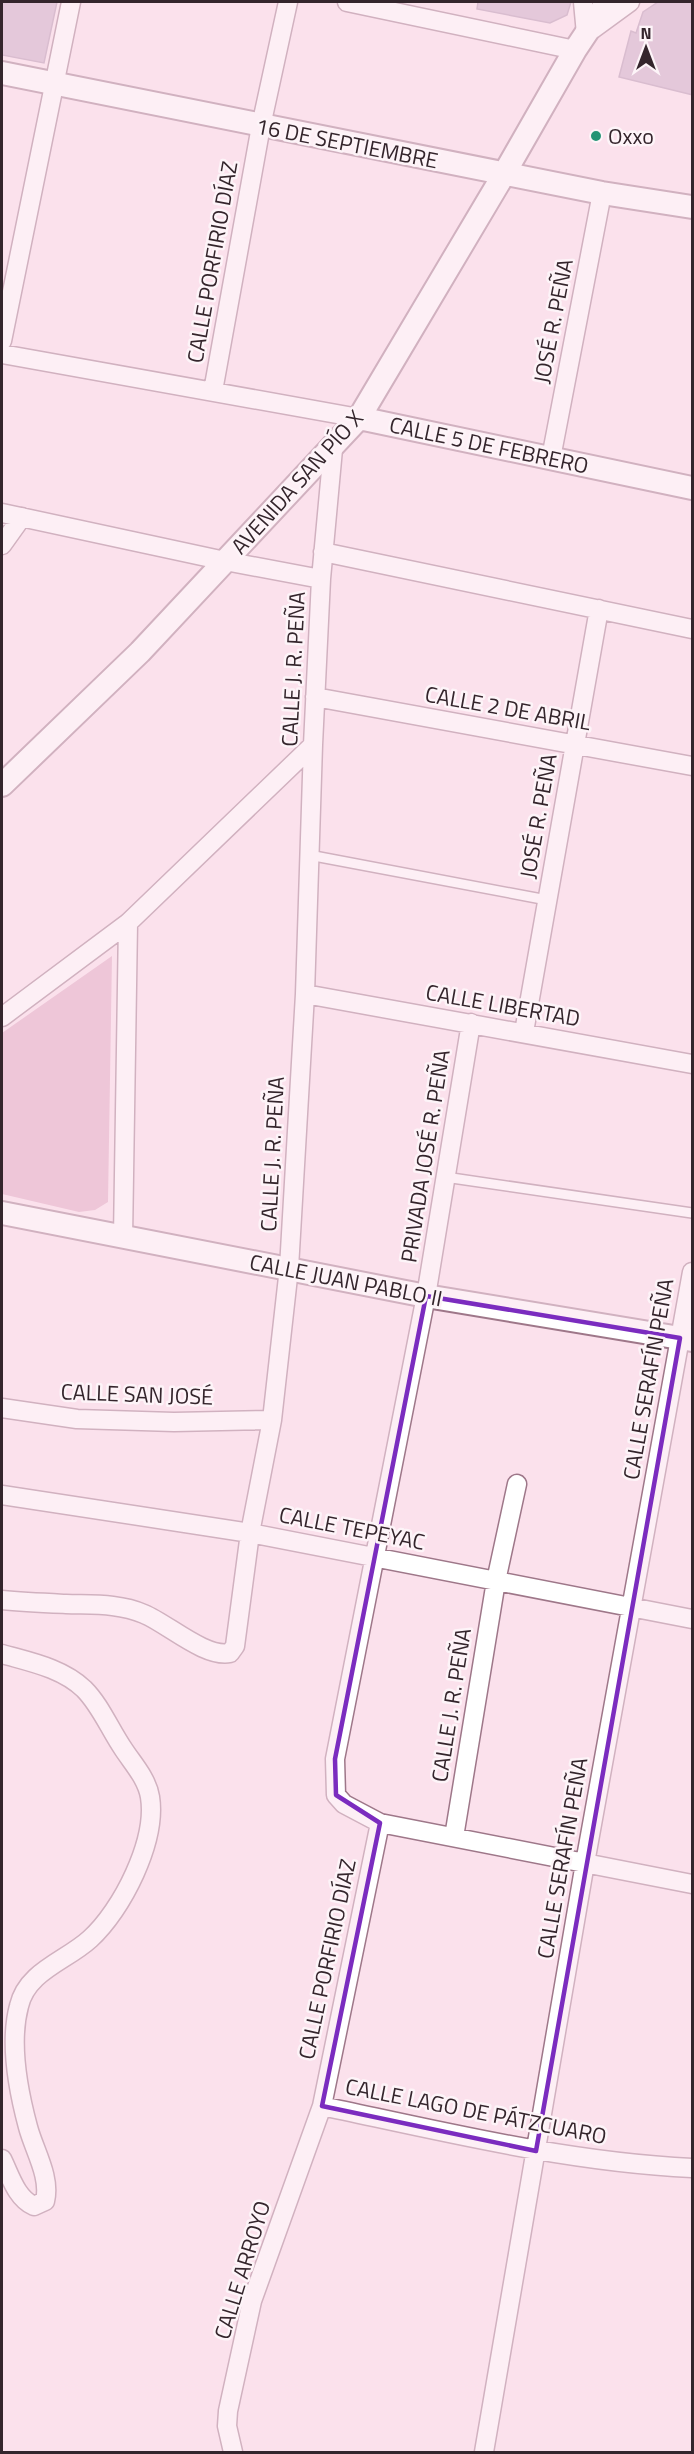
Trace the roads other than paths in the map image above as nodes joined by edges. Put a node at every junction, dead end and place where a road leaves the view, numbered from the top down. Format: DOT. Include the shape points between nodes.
graph roads {
  1 [pos="71,2"];
  2 [pos="288,2"];
  3 [pos="347,2"];
  4 [pos="630,2"];
  5 [pos="599,3"];
  6 [pos="581,42"];
  7 [pos="2,73"];
  8 [pos="52,84"];
  9 [pos="261,126"];
  10 [pos="504,174"];
  11 [pos="602,193"];
  12 [pos="693,207"];
  13 [pos="2,341"];
  14 [pos="2,354"];
  15 [pos="213,391"];
  16 [pos="359,418"];
  17 [pos="333,448"];
  18 [pos="551,458"];
  19 [pos="693,488"];
  20 [pos="2,513"];
  21 [pos="22,518"];
  22 [pos="2,544"];
  23 [pos="324,552"];
  24 [pos="225,561"];
  25 [pos="321,579"];
  26 [pos="599,609"];
  27 [pos="693,629"];
  28 [pos="315,697"];
  29 [pos="575,744"];
  30 [pos="313,745"];
  31 [pos="693,766"];
  32 [pos="2,785"];
  33 [pos="309,855"];
  34 [pos="547,900"];
  35 [pos="128,923"];
  36 [pos="305,994"];
  37 [pos="2,1017"];
  38 [pos="471,1023"];
  39 [pos="524,1032"];
  40 [pos="693,1064"];
  41 [pos="445,1177"];
  42 [pos="2,1213"];
  43 [pos="693,1213"];
  44 [pos="123,1238"];
  45 [pos="289,1268"];
  46 [pos="693,1272"];
  47 [pos="426,1296"];
  48 [pos="686,1339"];
  49 [pos="2,1408"];
  50 [pos="272,1420"];
  51 [pos="517,1484"];
  52 [pos="2,1495"];
  53 [pos="250,1533"];
  54 [pos="374,1557"];
  55 [pos="496,1581"];
  56 [pos="2,1600"];
  57 [pos="631,1607"];
  58 [pos="693,1619"];
  59 [pos="2,1654"];
  60 [pos="380,1823"];
  61 [pos="454,1837"];
  62 [pos="585,1863"];
  63 [pos="693,1884"];
  64 [pos="322,2106"];
  65 [pos="536,2151"];
  66 [pos="2,2159"];
  67 [pos="693,2168"];
  68 [pos="233,2452"];
  69 [pos="484,2452"];
  1 -- 8 [label="street"];
  2 -- 9 [label="street, CALLE PORFIRIO DÍAZ"];
  3 -- 6 [label="street"];
  4 -- 6 [label="street"];
  5 -- 6 [label="street, AVENIDA SAN PÍO X"];
  6 -- 10 [label="street, AVENIDA SAN PÍO X"];
  7 -- 8 [label="street, 16 DE SEPTIEMBRE"];
  8 -- 9 [label="street, 16 DE SEPTIEMBRE"];
  8 -- 13 [label="street"];
  9 -- 10 [label="street, 16 DE SEPTIEMBRE"];
  9 -- 15 [label="street, CALLE PORFIRIO DÍAZ"];
  10 -- 11 [label="street, 16 DE SEPTIEMBRE"];
  10 -- 16 [label="street, AVENIDA SAN PÍO X"];
  11 -- 12 [label="street, 16 DE SEPTIEMBRE"];
  11 -- 18 [label="street, JOSÉ R. PEÑA"];
  14 -- 15 [label="street, CALLE 5 DE FEBRERO"];
  15 -- 16 [label="street, CALLE 5 DE FEBRERO"];
  16 -- 17 [label="street, AVENIDA SAN PÍO X"];
  16 -- 18 [label="street, CALLE 5 DE FEBRERO"];
  17 -- 23 [label="street, CALLE J. R. PEÑA"];
  17 -- 24 [label="street, AVENIDA SAN PÍO X"];
  18 -- 19 [label="street, CALLE 5 DE FEBRERO"];
  20 -- 21 [label="street"];
  21 -- 22 [label="street"];
  21 -- 24 [label="street"];
  23 -- 25 [label="street, CALLE J. R. PEÑA"];
  23 -- 26 [label="street"];
  24 -- 25 [label="street"];
  24 -- 32 [label="street, AVENIDA SAN PÍO X" via="140,652"];
  25 -- 28 [label="street, CALLE J. R. PEÑA"];
  26 -- 27 [label="street"];
  26 -- 29 [label="street, JOSÉ R. PEÑA"];
  28 -- 29 [label="street, CALLE 2 DE ABRIL"];
  28 -- 30 [label="street, CALLE J. R. PEÑA"];
  29 -- 31 [label="street, CALLE 2 DE ABRIL"];
  29 -- 34 [label="street, JOSÉ R. PEÑA"];
  30 -- 33 [label="street, CALLE J. R. PEÑA"];
  30 -- 35 [label="street"];
  33 -- 34 [label="lane"];
  33 -- 36 [label="street, CALLE J. R. PEÑA"];
  34 -- 39 [label="street, JOSÉ R. PEÑA"];
  35 -- 37 [label="street"];
  35 -- 44 [label="street"];
  36 -- 38 [label="street, CALLE LIBERTAD"];
  36 -- 45 [label="street, CALLE J. R. PEÑA"];
  38 -- 39 [label="street, CALLE LIBERTAD"];
  38 -- 41 [label="street, PRIVADA JOSÉ R. PEÑA"];
  39 -- 40 [label="street, CALLE LIBERTAD"];
  41 -- 43 [label="lane"];
  41 -- 47 [label="street, PRIVADA JOSÉ R. PEÑA"];
  42 -- 44 [label="street, CALLE JUAN PABLO II"];
  44 -- 45 [label="street, CALLE JUAN PABLO II"];
  45 -- 47 [label="street, CALLE JUAN PABLO II"];
  45 -- 50 [label="street, CALLE J. R. PEÑA"];
  46 -- 48 [label="street, CALLE SERAFÍN PEÑA"];
  47 -- 48 [label="street, CALLE JUAN PABLO II"];
  47 -- 54 [label="street, PRIVADA JOSÉ R. PEÑA"];
  48 -- 57 [label="street, CALLE SERAFÍN PEÑA"];
  49 -- 50 [label="street, CALLE SAN JOSÉ" via="77,1419"];
  50 -- 53 [label="street, CALLE J. R. PEÑA"];
  51 -- 55 [label="street, CALLE J. R. PEÑA"];
  52 -- 53 [label="street, CALLE TEPEYAC"];
  53 -- 54 [label="street, CALLE TEPEYAC"];
  53 -- 56 [label="street, CALLE J. R. PEÑA" via="238,1632 230,1653 207,1650 163,1623 116,1606"];
  54 -- 55 [label="street, CALLE TEPEYAC"];
  54 -- 60 [label="street, PRIVADA JOSÉ R. PEÑA" via="334,1759 334,1784 336,1795 344,1804"];
  55 -- 57 [label="street, CALLE TEPEYAC"];
  55 -- 61 [label="street, CALLE J. R. PEÑA"];
  57 -- 58 [label="street, CALLE TEPEYAC"];
  57 -- 62 [label="street, CALLE SERAFÍN PEÑA"];
  59 -- 66 [label="street" via="56,1671 84,1690 146,1782 151,1811 145,1847 124,1895 90,1940 32,1982 19,2003 15,2042 21,2090 46,2184 45,2201 34,2206 27,2203"];
  60 -- 61 [label="street"];
  60 -- 64 [label="street, CALLE PORFIRIO DÍAZ"];
  61 -- 62 [label="street"];
  62 -- 63 [label="street"];
  62 -- 65 [label="street, CALLE SERAFÍN PEÑA"];
  64 -- 65 [label="street, CALLE LAGO DE PÁTZCUARO"];
  64 -- 68 [label="street, CALLE ARROYO" via="252,2301 228,2411"];
  65 -- 67 [label="street, CALLE LAGO DE PÁTZCUARO"];
  65 -- 69 [label="street, CALLE SERAFÍN PEÑA"];
}
